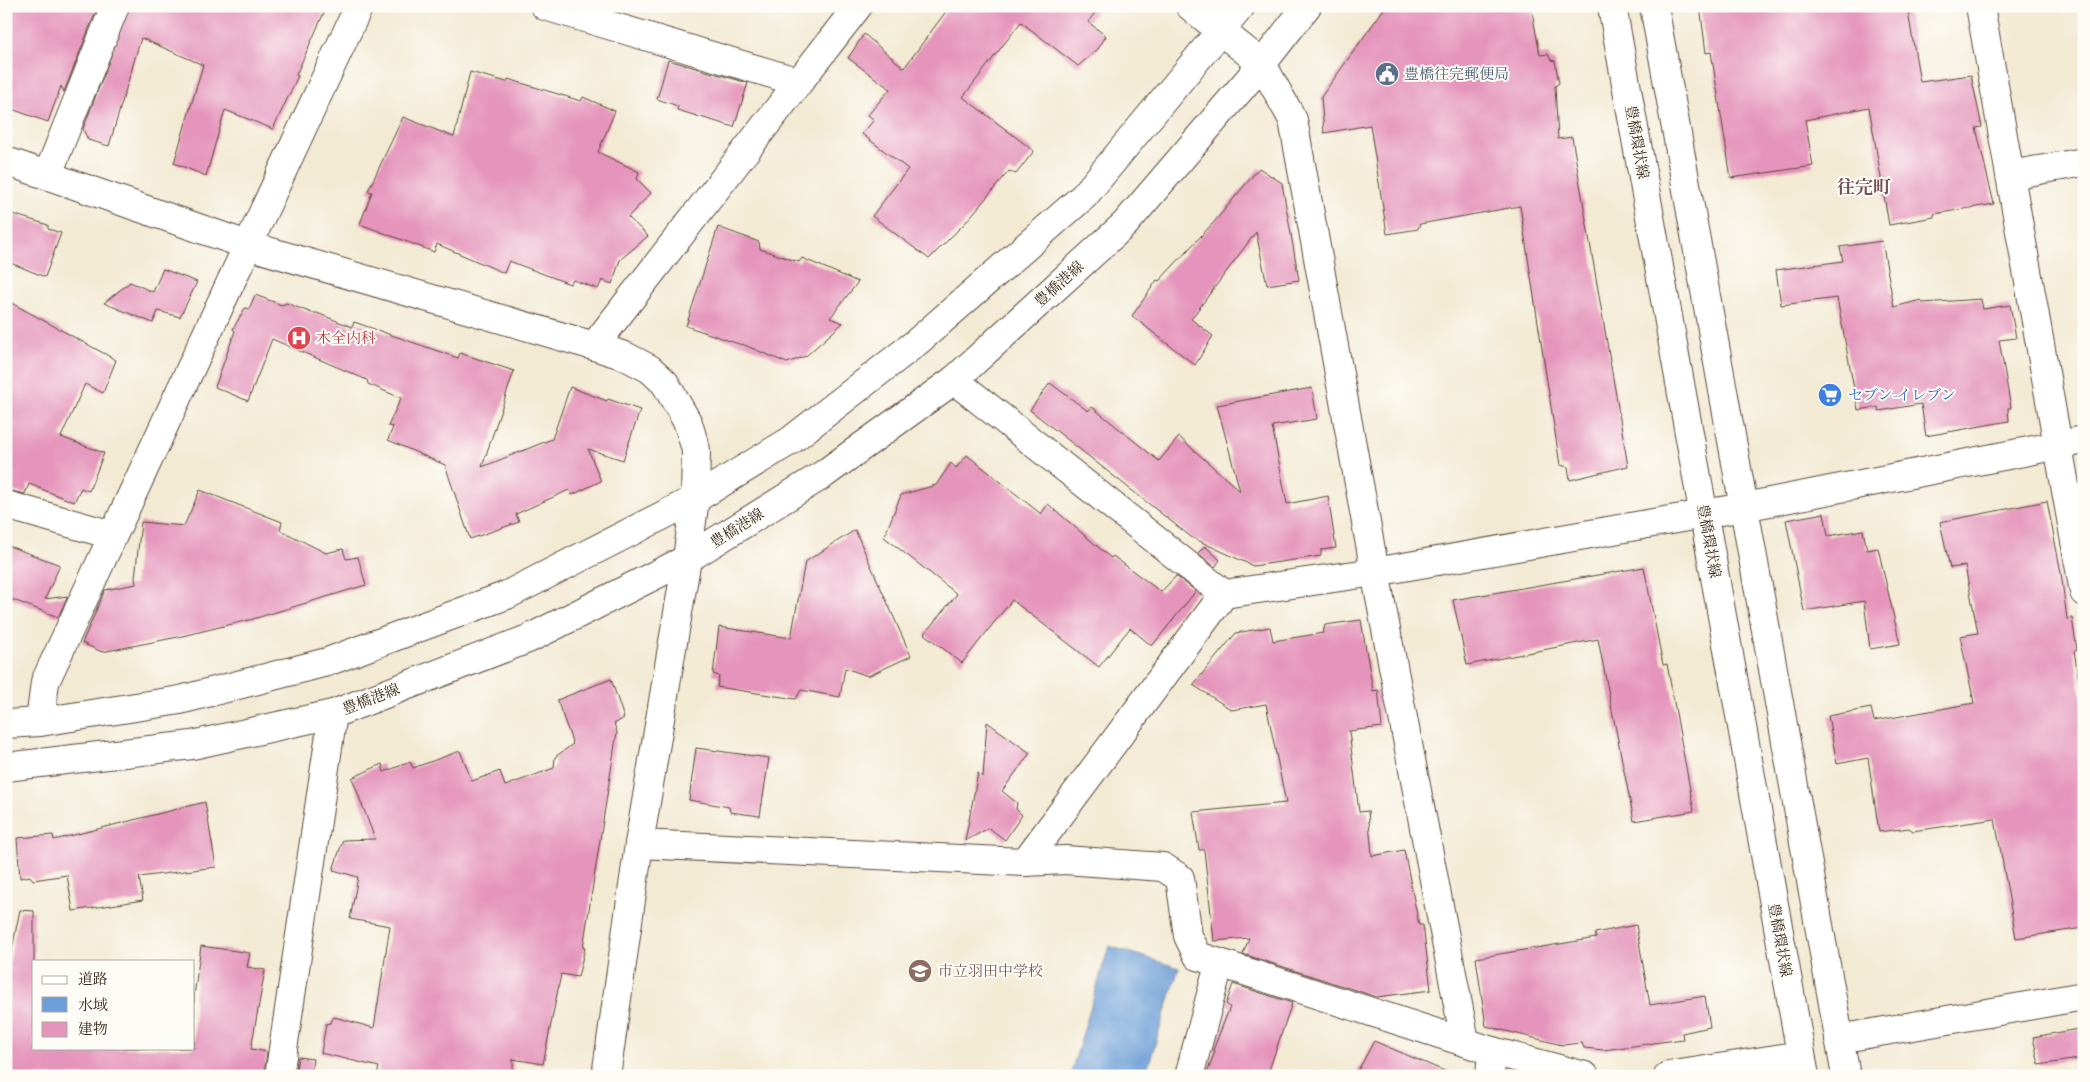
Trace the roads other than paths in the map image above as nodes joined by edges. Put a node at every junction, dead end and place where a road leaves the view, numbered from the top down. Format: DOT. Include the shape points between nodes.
graph roads {
  1 [pos="115,6"];
  2 [pos="359,6"];
  3 [pos="546,6"];
  4 [pos="858,6"];
  5 [pos="1190,6"];
  6 [pos="1242,6"];
  7 [pos="1307,6"];
  8 [pos="1612,6"];
  9 [pos="1654,6"];
  10 [pos="1980,6"];
  11 [pos="1221,32"];
  12 [pos="1262,64"];
  13 [pos="799,82"];
  14 [pos="6,161"];
  15 [pos="2084,162"];
  16 [pos="48,174"];
  17 [pos="2010,175"];
  18 [pos="247,245"];
  19 [pos="594,346"];
  20 [pos="954,380"];
  21 [pos="2084,440"];
  22 [pos="2056,445"];
  23 [pos="695,499"];
  24 [pos="6,505"];
  25 [pos="1744,508"];
  26 [pos="1704,514"];
  27 [pos="112,535"];
  28 [pos="687,559"];
  29 [pos="1375,572"];
  30 [pos="2084,592"];
  31 [pos="1224,594"];
  32 [pos="333,714"];
  33 [pos="40,722"];
  34 [pos="6,724"];
  35 [pos="6,767"];
  36 [pos="639,844"];
  37 [pos="1026,862"];
  38 [pos="1219,965"];
  39 [pos="2084,996"];
  40 [pos="1839,1039"];
  41 [pos="1465,1042"];
  42 [pos="1491,1063"];
  43 [pos="1803,1065"];
  44 [pos="279,1076"];
  45 [pos="606,1076"];
  46 [pos="1189,1076"];
  47 [pos="1584,1076"];
  48 [pos="1668,1076"];
  49 [pos="1846,1076"];
  1 -- 16 [label="street"];
  2 -- 18 [label="street"];
  3 -- 13 [label="street"];
  4 -- 13 [label="street"];
  5 -- 11 [label="street"];
  6 -- 11 [label="street"];
  7 -- 12 [label="street, 豊橋港線"];
  8 -- 26 [label="street, 豊橋環状線"];
  9 -- 25 [label="street"];
  10 -- 17 [label="street"];
  11 -- 12 [label="street"];
  11 -- 23 [label="street" via="1084,196 917,342 790,440"];
  12 -- 20 [label="street, 豊橋港線" via="1125,224"];
  12 -- 29 [label="street" via="1292,120"];
  13 -- 19 [label="street"];
  14 -- 16 [label="street"];
  15 -- 17 [label="street"];
  16 -- 18 [label="street"];
  17 -- 22 [label="street"];
  18 -- 19 [label="street"];
  18 -- 27 [label="street"];
  19 -- 23 [label="street" via="625,356 650,369 665,383 688,423 696,450"];
  20 -- 28 [label="street, 豊橋港線" via="824,474"];
  20 -- 31 [label="street"];
  21 -- 22 [label="street"];
  22 -- 25 [label="street"];
  22 -- 30 [label="street"];
  23 -- 28 [label="street"];
  23 -- 33 [label="street" via="507,595 327,662 180,700"];
  24 -- 27 [label="street"];
  25 -- 26 [label="street"];
  25 -- 40 [label="street"];
  26 -- 29 [label="street"];
  26 -- 43 [label="street, 豊橋環状線"];
  27 -- 33 [label="street" via="45,682"];
  28 -- 32 [label="street, 豊橋港線" via="528,639"];
  28 -- 36 [label="street"];
  29 -- 31 [label="street"];
  29 -- 41 [label="street"];
  31 -- 37 [label="street"];
  32 -- 35 [label="street, 豊橋港線" via="192,746"];
  32 -- 44 [label="street"];
  33 -- 34 [label="street"];
  36 -- 37 [label="street"];
  36 -- 45 [label="street"];
  37 -- 38 [label="street" via="1065,860 1164,867 1180,878 1188,936 1198,956"];
  38 -- 41 [label="street"];
  38 -- 46 [label="street"];
  39 -- 40 [label="street"];
  40 -- 49 [label="street"];
  41 -- 42 [label="street"];
  42 -- 47 [label="street"];
  43 -- 48 [label="street"];
}
